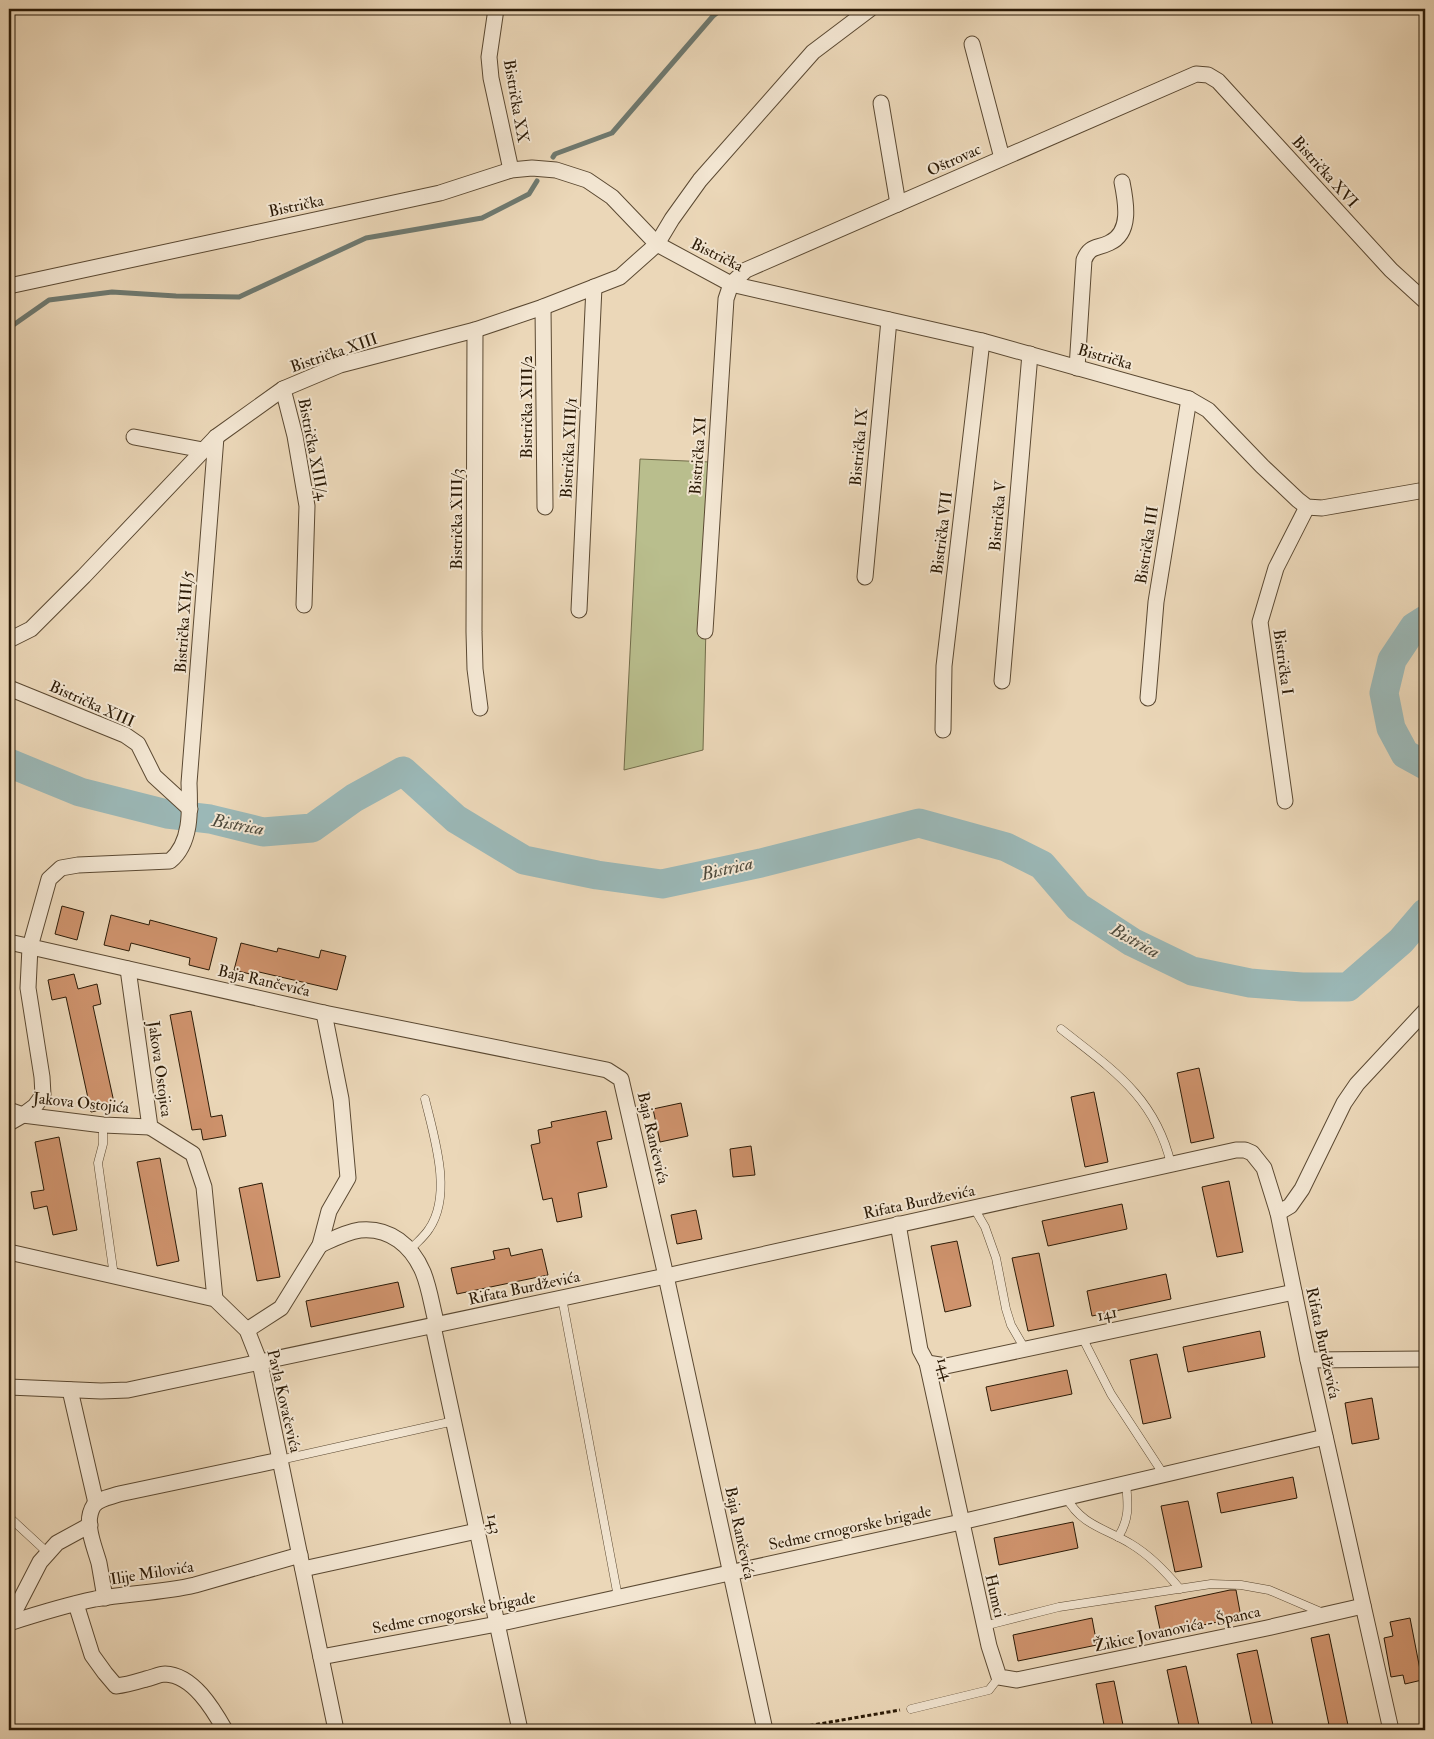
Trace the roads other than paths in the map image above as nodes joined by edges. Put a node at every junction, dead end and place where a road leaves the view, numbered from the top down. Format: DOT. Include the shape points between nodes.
graph roads {
  1 [pos="496,9"];
  2 [pos="870,9"];
  3 [pos="972,44"];
  4 [pos="1196,74"];
  5 [pos="881,103"];
  6 [pos="1002,158"];
  7 [pos="511,170"];
  8 [pos="1122,182"];
  9 [pos="898,204"];
  10 [pos="657,244"];
  11 [pos="730,284"];
  12 [pos="9,286"];
  13 [pos="594,287"];
  14 [pos="1425,301"];
  15 [pos="543,307"];
  16 [pos="889,320"];
  17 [pos="475,330"];
  18 [pos="982,341"];
  19 [pos="1030,354"];
  20 [pos="1077,368"];
  21 [pos="284,389"];
  22 [pos="1189,399"];
  23 [pos="134,437"];
  24 [pos="216,437"];
  25 [pos="203,450"];
  26 [pos="1425,490"];
  27 [pos="545,507"];
  28 [pos="1307,507"];
  29 [pos="865,577"];
  30 [pos="304,605"];
  31 [pos="579,610"];
  32 [pos="705,631"];
  33 [pos="9,640"];
  34 [pos="1002,681"];
  35 [pos="9,688"];
  36 [pos="1148,698"];
  37 [pos="480,708"];
  38 [pos="943,730"];
  39 [pos="1285,801"];
  40 [pos="190,810"];
  41 [pos="9,942"];
  42 [pos="30,947"];
  43 [pos="128,969"];
  44 [pos="1425,1012"];
  45 [pos="324,1013"];
  46 [pos="1061,1029"];
  47 [pos="425,1099"];
  48 [pos="9,1110"];
  49 [pos="23,1115"];
  50 [pos="9,1123"];
  51 [pos="103,1125"];
  52 [pos="150,1127"];
  53 [pos="1172,1164"];
  54 [pos="974,1208"];
  55 [pos="1278,1213"];
  56 [pos="898,1224"];
  57 [pos="320,1245"];
  58 [pos="410,1250"];
  59 [pos="9,1252"];
  60 [pos="114,1276"];
  61 [pos="666,1276"];
  62 [pos="1294,1292"];
  63 [pos="562,1298"];
  64 [pos="215,1299"];
  65 [pos="435,1325"];
  66 [pos="246,1330"];
  67 [pos="1082,1337"];
  68 [pos="1025,1349"];
  69 [pos="1425,1359"];
  70 [pos="1308,1360"];
  71 [pos="260,1363"];
  72 [pos="927,1363"];
  73 [pos="9,1387"];
  74 [pos="70,1390"];
  75 [pos="454,1421"];
  76 [pos="1325,1437"];
  77 [pos="280,1460"];
  78 [pos="1164,1474"];
  79 [pos="1126,1483"];
  80 [pos="1066,1497"];
  81 [pos="96,1503"];
  82 [pos="9,1516"];
  83 [pos="961,1522"];
  84 [pos="90,1526"];
  85 [pos="477,1531"];
  86 [pos="1118,1537"];
  87 [pos="48,1553"];
  88 [pos="301,1562"];
  89 [pos="731,1572"];
  90 [pos="1180,1589"];
  91 [pos="618,1597"];
  92 [pos="105,1598"];
  93 [pos="76,1604"];
  94 [pos="1363,1606"];
  95 [pos="1326,1615"];
  96 [pos="9,1622"];
  97 [pos="497,1624"];
  98 [pos="984,1626"];
  99 [pos="321,1657"];
  100 [pos="998,1677"];
  101 [pos="911,1708"];
  102 [pos="225,1730"];
  103 [pos="336,1730"];
  104 [pos="520,1730"];
  105 [pos="765,1730"];
  106 [pos="1391,1730"];
  1 -- 7 [label="street, Bistrička XX" via="489,57"];
  2 -- 10 [label="street, Bistrička XIII" via="814,52 700,180"];
  3 -- 6 [label="street"];
  4 -- 6 [label="street, Oštrovac"];
  4 -- 14 [label="street, Bistrička XVI" via="1218,80 1391,270"];
  5 -- 9 [label="street"];
  6 -- 9 [label="street, Oštrovac"];
  7 -- 10 [label="street, Bistrička" via="556,170 587,180 612,197"];
  7 -- 12 [label="street, Bistrička" via="440,193"];
  8 -- 20 [label="street" via="1124,227 1119,237 1087,252 1084,260"];
  9 -- 11 [label="street, Oštrovac" via="746,270"];
  10 -- 11 [label="street, Bistrička"];
  10 -- 13 [label="street, Bistrička XIII" via="620,277"];
  11 -- 16 [label="street, Bistrička"];
  11 -- 32 [label="street, Bistrička XI" via="726,299"];
  13 -- 15 [label="street, Bistrička XIII"];
  13 -- 31 [label="street, Bistrička XIII/1"];
  15 -- 17 [label="street, Bistrička XIII"];
  15 -- 27 [label="street, Bistrička XIII/2"];
  16 -- 18 [label="street, Bistrička"];
  16 -- 29 [label="street, Bistrička IX"];
  17 -- 21 [label="street, Bistrička XIII" via="340,365"];
  17 -- 37 [label="street, Bistrička XIII/3" via="474,632"];
  18 -- 19 [label="street, Bistrička"];
  18 -- 38 [label="street, Bistrička VII" via="944,666"];
  19 -- 20 [label="street, Bistrička"];
  19 -- 34 [label="street, Bistrička V"];
  20 -- 22 [label="street, Bistrička"];
  21 -- 24 [label="street, Bistrička XIII"];
  21 -- 30 [label="street, Bistrička XIII/4" via="307,506"];
  22 -- 28 [label="street, Bistrička" via="1208,410"];
  22 -- 36 [label="street, Bistrička III" via="1156,602"];
  23 -- 25 [label="street"];
  24 -- 25 [label="street, Bistrička XIII"];
  24 -- 40 [label="street, Bistrička XIII/5" via="189,783"];
  25 -- 33 [label="street, Bistrička XIII" via="31,628"];
  26 -- 28 [label="street" via="1322,508"];
  28 -- 39 [label="street, Bistrička I" via="1276,568 1260,622"];
  35 -- 40 [label="street, Bistrička XIII" via="126,735 138,744 154,776"];
  40 -- 42 [label="street, Bistrička XIII/5" via="186,835 170,861 78,864 61,868 49,879"];
  41 -- 42 [label="street, Baja Rančevića"];
  42 -- 43 [label="street, Baja Rančevića"];
  42 -- 49 [label="street" via="28,988 43,1095"];
  43 -- 45 [label="street, Baja Rančevića"];
  43 -- 52 [label="street, Jakova Ostojica"];
  44 -- 55 [label="street" via="1357,1084 1344,1103 1302,1189 1290,1206"];
  45 -- 57 [label="street" via="341,1099 348,1178 329,1211"];
  45 -- 61 [label="street, Baja Rančevića" via="608,1070 621,1079"];
  46 -- 53 [label="lane" via="1116,1072 1135,1092 1157,1124"];
  47 -- 58 [label="lane" via="441,1175 441,1191 429,1229"];
  48 -- 49 [label="street, Jakova Ostojića"];
  49 -- 50 [label="street"];
  49 -- 51 [label="street, Jakova Ostojića"];
  51 -- 52 [label="street, Jakova Ostojića"];
  51 -- 60 [label="lane" via="98,1163"];
  52 -- 64 [label="street, Jakova Ostojica" via="193,1154 204,1187"];
  53 -- 54 [label="street, Rifata Burdževića"];
  53 -- 55 [label="street, Rifata Burdževića" via="1236,1150 1252,1153 1264,1168"];
  54 -- 56 [label="street, Rifata Burdževića"];
  54 -- 68 [label="lane" via="996,1258 1011,1325"];
  55 -- 62 [label="street, Rifata Burdževića"];
  56 -- 61 [label="street, Rifata Burdževića"];
  56 -- 72 [label="street, 144" via="920,1350"];
  57 -- 58 [label="street" via="359,1230 378,1230 395,1237"];
  57 -- 66 [label="street" via="281,1308"];
  58 -- 65 [label="street, 143" via="423,1272"];
  59 -- 60 [label="street"];
  60 -- 64 [label="street"];
  61 -- 63 [label="street, Rifata Burdževića"];
  61 -- 89 [label="street, Baja Rančevića"];
  62 -- 67 [label="street, 141"];
  62 -- 70 [label="street, Rifata Burdževića"];
  63 -- 65 [label="street, Rifata Burdževića"];
  63 -- 91 [label="lane"];
  64 -- 66 [label="street, Pavla Kovačevića"];
  65 -- 71 [label="street, Rifata Burdževića"];
  65 -- 75 [label="street, 143"];
  66 -- 71 [label="street, Pavla Kovačevića"];
  67 -- 68 [label="street, 141"];
  67 -- 78 [label="lane" via="1111,1394"];
  68 -- 72 [label="street, 141" via="946,1366"];
  69 -- 70 [label="street"];
  70 -- 76 [label="street, Rifata Burdževića"];
  71 -- 74 [label="street, Rifata Burdževića" via="128,1390"];
  71 -- 77 [label="street, Pavla Kovačevića"];
  72 -- 83 [label="street, 144"];
  73 -- 74 [label="street, Rifata Burdževića"];
  74 -- 81 [label="street"];
  75 -- 77 [label="lane"];
  75 -- 85 [label="street, 143"];
  76 -- 78 [label="street, Sedme crnogorske brigade"];
  76 -- 94 [label="street, Rifata Burdževića"];
  77 -- 81 [label="street" via="119,1494"];
  77 -- 88 [label="street, Pavla Kovačevića"];
  78 -- 79 [label="street, Sedme crnogorske brigade"];
  79 -- 80 [label="street, Sedme crnogorske brigade"];
  79 -- 86 [label="lane" via="1128,1512"];
  80 -- 83 [label="street, Sedme crnogorske brigade"];
  80 -- 86 [label="lane" via="1084,1520"];
  81 -- 84 [label="street" via="89,1519"];
  82 -- 87 [label="lane"];
  83 -- 89 [label="street, Sedme crnogorske brigade"];
  83 -- 98 [label="street, Humci"];
  84 -- 87 [label="street" via="57,1542"];
  84 -- 92 [label="street"];
  85 -- 88 [label="street, Ilije Milovića"];
  85 -- 97 [label="street, 143"];
  86 -- 90 [label="lane" via="1143,1552"];
  87 -- 96 [label="street" via="40,1562"];
  88 -- 92 [label="street, Ilije Milovića" via="179,1589"];
  88 -- 99 [label="street, Pavla Kovačevića"];
  89 -- 91 [label="street, Sedme crnogorske brigade"];
  89 -- 105 [label="street, Baja Rančevića"];
  90 -- 95 [label="lane" via="1211,1584 1255,1587"];
  90 -- 98 [label="lane" via="1059,1607"];
  91 -- 97 [label="street, Sedme crnogorske brigade"];
  92 -- 93 [label="street, Ilije Milovića"];
  93 -- 96 [label="street, Ilije Milovića"];
  93 -- 102 [label="street" via="92,1654 116,1686 164,1674 180,1678 196,1689"];
  94 -- 95 [label="street, Žikice Jovanovića - Španca"];
  94 -- 106 [label="street, Rifata Burdževića"];
  95 -- 100 [label="street, Žikice Jovanovića - Španca" via="1017,1680"];
  97 -- 99 [label="street, Sedme crnogorske brigade"];
  97 -- 104 [label="street, 143"];
  98 -- 100 [label="street, Humci"];
  99 -- 103 [label="street, Pavla Kovačevića"];
  100 -- 101 [label="lane" via="989,1690"];
}
